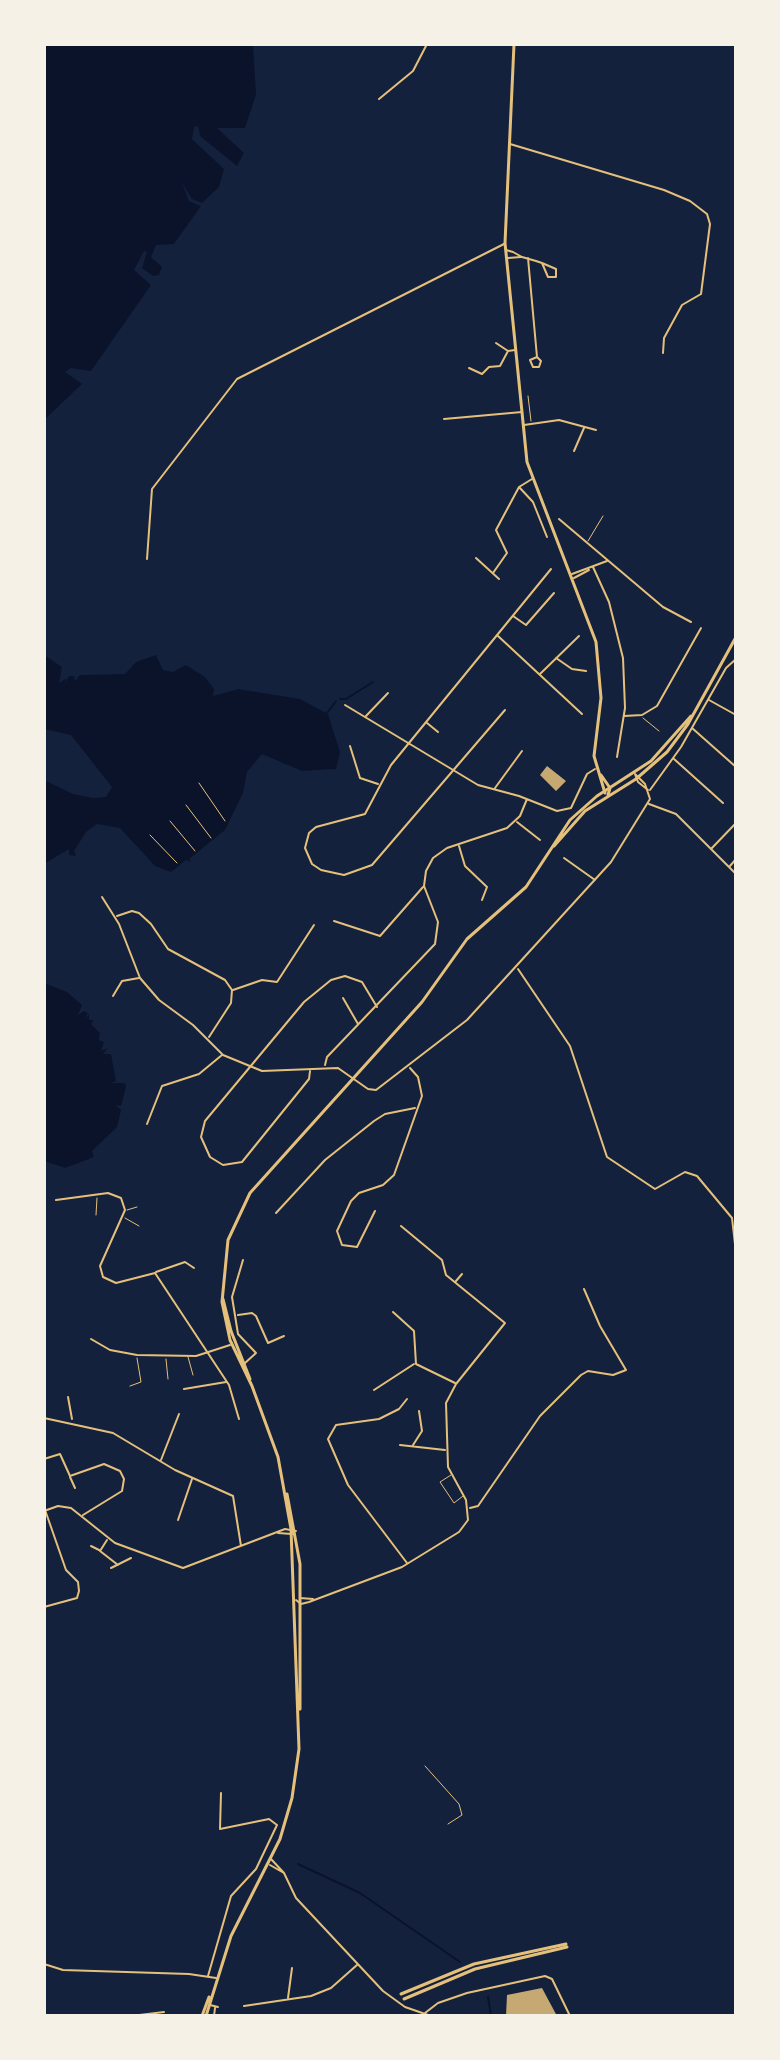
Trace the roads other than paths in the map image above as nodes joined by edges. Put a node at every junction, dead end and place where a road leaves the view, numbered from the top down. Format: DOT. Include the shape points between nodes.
graph roads {
  1 [pos="427,44"];
  2 [pos="514,44"];
  3 [pos="379,99"];
  4 [pos="509,144"];
  5 [pos="505,243"];
  6 [pos="506,250"];
  7 [pos="522,257"];
  8 [pos="506,258"];
  9 [pos="528,258"];
  10 [pos="542,263"];
  11 [pos="496,343"];
  12 [pos="515,350"];
  13 [pos="508,351"];
  14 [pos="663,353"];
  15 [pos="537,357"];
  16 [pos="469,368"];
  17 [pos="528,396"];
  18 [pos="522,412"];
  19 [pos="444,419"];
  20 [pos="531,424"];
  21 [pos="523,425"];
  22 [pos="584,426"];
  23 [pos="596,430"];
  24 [pos="574,451"];
  25 [pos="532,479"];
  26 [pos="519,487"];
  27 [pos="603,516"];
  28 [pos="559,519"];
  29 [pos="547,537"];
  30 [pos="587,543"];
  31 [pos="476,558"];
  32 [pos="147,559"];
  33 [pos="607,561"];
  34 [pos="593,567"];
  35 [pos="551,569"];
  36 [pos="493,573"];
  37 [pos="572,577"];
  38 [pos="499,579"];
  39 [pos="554,593"];
  40 [pos="512,616"];
  41 [pos="691,622"];
  42 [pos="701,628"];
  43 [pos="497,635"];
  44 [pos="579,636"];
  45 [pos="736,637"];
  46 [pos="555,658"];
  47 [pos="736,659"];
  48 [pos="586,671"];
  49 [pos="539,674"];
  50 [pos="388,693"];
  51 [pos="707,699"];
  52 [pos="345,705"];
  53 [pos="505,710"];
  54 [pos="582,714"];
  55 [pos="642,715"];
  56 [pos="736,715"];
  57 [pos="624,716"];
  58 [pos="365,717"];
  59 [pos="426,722"];
  60 [pos="691,727"];
  61 [pos="659,731"];
  62 [pos="438,732"];
  63 [pos="410,745"];
  64 [pos="350,746"];
  65 [pos="522,751"];
  66 [pos="617,757"];
  67 [pos="673,758"];
  68 [pos="736,767"];
  69 [pos="597,770"];
  70 [pos="453,771"];
  71 [pos="637,776"];
  72 [pos="379,784"];
  73 [pos="610,788"];
  74 [pos="494,789"];
  75 [pos="649,791"];
  76 [pos="606,793"];
  77 [pos="527,799"];
  78 [pos="648,803"];
  79 [pos="723,803"];
  80 [pos="516,821"];
  81 [pos="736,823"];
  82 [pos="540,840"];
  83 [pos="459,845"];
  84 [pos="710,849"];
  85 [pos="564,858"];
  86 [pos="736,859"];
  87 [pos="729,867"];
  88 [pos="736,874"];
  89 [pos="596,881"];
  90 [pos="424,886"];
  91 [pos="102,897"];
  92 [pos="482,900"];
  93 [pos="115,917"];
  94 [pos="334,921"];
  95 [pos="314,925"];
  96 [pos="517,968"];
  97 [pos="140,978"];
  98 [pos="232,990"];
  99 [pos="113,996"];
  100 [pos="343,998"];
  101 [pos="377,1007"];
  102 [pos="359,1025"];
  103 [pos="208,1038"];
  104 [pos="223,1055"];
  105 [pos="325,1066"];
  106 [pos="409,1067"];
  107 [pos="250,1068"];
  108 [pos="310,1069"];
  109 [pos="352,1076"];
  110 [pos="417,1108"];
  111 [pos="147,1124"];
  112 [pos="96,1195"];
  113 [pos="56,1200"];
  114 [pos="137,1207"];
  115 [pos="125,1210"];
  116 [pos="375,1211"];
  117 [pos="276,1213"];
  118 [pos="96,1215"];
  119 [pos="123,1217"];
  120 [pos="139,1226"];
  121 [pos="401,1226"];
  122 [pos="736,1253"];
  123 [pos="243,1260"];
  124 [pos="194,1268"];
  125 [pos="155,1273"];
  126 [pos="462,1274"];
  127 [pos="455,1281"];
  128 [pos="584,1289"];
  129 [pos="393,1312"];
  130 [pos="236,1316"];
  131 [pos="284,1336"];
  132 [pos="91,1339"];
  133 [pos="234,1344"];
  134 [pos="207,1354"];
  135 [pos="137,1355"];
  136 [pos="166,1356"];
  137 [pos="188,1357"];
  138 [pos="244,1364"];
  139 [pos="416,1364"];
  140 [pos="193,1375"];
  141 [pos="168,1379"];
  142 [pos="227,1381"];
  143 [pos="456,1384"];
  144 [pos="130,1386"];
  145 [pos="252,1386"];
  146 [pos="184,1389"];
  147 [pos="374,1390"];
  148 [pos="68,1397"];
  149 [pos="407,1399"];
  150 [pos="419,1411"];
  151 [pos="179,1414"];
  152 [pos="44,1418"];
  153 [pos="239,1419"];
  154 [pos="71,1421"];
  155 [pos="400,1445"];
  156 [pos="413,1446"];
  157 [pos="446,1450"];
  158 [pos="44,1459"];
  159 [pos="160,1461"];
  160 [pos="451,1475"];
  161 [pos="70,1476"];
  162 [pos="192,1478"];
  163 [pos="75,1488"];
  164 [pos="464,1496"];
  165 [pos="44,1509"];
  166 [pos="469,1509"];
  167 [pos="82,1516"];
  168 [pos="178,1520"];
  169 [pos="293,1531"];
  170 [pos="108,1539"];
  171 [pos="91,1546"];
  172 [pos="242,1547"];
  173 [pos="100,1551"];
  174 [pos="131,1558"];
  175 [pos="408,1564"];
  176 [pos="118,1565"];
  177 [pos="111,1568"];
  178 [pos="301,1597"];
  179 [pos="314,1599"];
  180 [pos="295,1600"];
  181 [pos="301,1604"];
  182 [pos="44,1607"];
  183 [pos="300,1713"];
  184 [pos="425,1766"];
  185 [pos="221,1793"];
  186 [pos="448,1824"];
  187 [pos="271,1859"];
  188 [pos="269,1865"];
  189 [pos="284,1873"];
  190 [pos="566,1945"];
  191 [pos="44,1964"];
  192 [pos="358,1964"];
  193 [pos="292,1968"];
  194 [pos="208,1976"];
  195 [pos="216,1978"];
  196 [pos="403,1996"];
  197 [pos="287,2000"];
  198 [pos="207,2005"];
  199 [pos="244,2006"];
  200 [pos="164,2012"];
  201 [pos="425,2013"];
  202 [pos="150,2015"];
  203 [pos="131,2016"];
  204 [pos="204,2016"];
  205 [pos="214,2016"];
  206 [pos="431,2016"];
  207 [pos="570,2016"];
  1 -- 3 [label="street" via="413,71"];
  2 -- 4 [label="main road"];
  4 -- 5 [label="main road"];
  4 -- 14 [label="street" via="664,190 707,214 701,294 682,305 664,338"];
  5 -- 6 [label="main road"];
  5 -- 32 [label="street" via="237,379 152,489"];
  6 -- 7 [label="street"];
  6 -- 8 [label="main road"];
  7 -- 8 [label="street"];
  7 -- 9 [label="street"];
  8 -- 12 [label="main road"];
  9 -- 10 [label="street"];
  9 -- 15 [label="street"];
  11 -- 13 [label="street"];
  12 -- 13 [label="street"];
  12 -- 18 [label="main road"];
  13 -- 16 [label="street" via="500,366 482,374"];
  17 -- 20 [label="lane"];
  18 -- 19 [label="street"];
  18 -- 21 [label="main road"];
  20 -- 21 [label="street"];
  20 -- 22 [label="street" via="559,420"];
  21 -- 25 [label="main road"];
  22 -- 23 [label="street"];
  22 -- 24 [label="street"];
  25 -- 26 [label="street"];
  25 -- 37 [label="main road"];
  26 -- 29 [label="street" via="533,502"];
  26 -- 36 [label="street" via="496,530 507,553"];
  27 -- 30 [label="lane"];
  28 -- 30 [label="street"];
  30 -- 33 [label="street"];
  31 -- 36 [label="street"];
  33 -- 34 [label="street"];
  33 -- 41 [label="street" via="663,607"];
  34 -- 37 [label="street"];
  34 -- 57 [label="street" via="617,628 625,676"];
  35 -- 40 [label="street"];
  36 -- 38 [label="street"];
  37 -- 69 [label="main road" via="598,658"];
  39 -- 40 [label="street" via="526,625"];
  40 -- 43 [label="street"];
  42 -- 55 [label="street" via="660,701"];
  43 -- 49 [label="street"];
  43 -- 59 [label="street"];
  44 -- 46 [label="street"];
  45 -- 71 [label="main road" via="691,716"];
  46 -- 48 [label="street"];
  46 -- 49 [label="street"];
  47 -- 51 [label="street"];
  49 -- 54 [label="street"];
  50 -- 58 [label="street"];
  51 -- 56 [label="street"];
  51 -- 60 [label="street"];
  52 -- 58 [label="street"];
  53 -- 70 [label="street"];
  55 -- 57 [label="street"];
  55 -- 61 [label="lane"];
  57 -- 66 [label="street"];
  58 -- 63 [label="street"];
  59 -- 62 [label="street"];
  59 -- 63 [label="street"];
  60 -- 67 [label="street"];
  60 -- 68 [label="street"];
  63 -- 70 [label="street"];
  63 -- 72 [label="street"];
  64 -- 72 [label="street" via="360,778"];
  65 -- 74 [label="street"];
  67 -- 75 [label="street"];
  67 -- 79 [label="street"];
  69 -- 73 [label="main road"];
  69 -- 76 [label="main road"];
  69 -- 77 [label="street" via="587,774 567,811"];
  70 -- 72 [label="street" via="372,865 344,875 312,864 305,848 309,833 365,814"];
  70 -- 74 [label="street"];
  71 -- 73 [label="main road"];
  71 -- 75 [label="street"];
  71 -- 76 [label="main road"];
  73 -- 76 [label="main road"];
  74 -- 77 [label="street"];
  75 -- 78 [label="street"];
  76 -- 109 [label="main road" via="574,822 526,887 473,932 431,991"];
  77 -- 80 [label="street"];
  78 -- 84 [label="street" via="669,809"];
  78 -- 89 [label="street"];
  80 -- 82 [label="street"];
  80 -- 83 [label="street"];
  81 -- 84 [label="street"];
  83 -- 90 [label="street" via="433,858"];
  83 -- 92 [label="street" via="465,866 487,887"];
  84 -- 87 [label="street"];
  85 -- 89 [label="street"];
  86 -- 87 [label="street"];
  87 -- 88 [label="street"];
  89 -- 96 [label="street"];
  90 -- 94 [label="street" via="380,936"];
  90 -- 101 [label="street" via="437,916 437,938"];
  91 -- 93 [label="street"];
  93 -- 97 [label="street"];
  93 -- 98 [label="street" via="139,913 168,949 211,970"];
  95 -- 98 [label="street" via="277,982 262,980"];
  96 -- 106 [label="street" via="467,1020"];
  96 -- 122 [label="street" via="570,1046 607,1157 655,1189 685,1172 697,1176 732,1218"];
  97 -- 99 [label="street" via="122,981"];
  97 -- 103 [label="street"];
  98 -- 103 [label="street" via="231,1003"];
  100 -- 102 [label="street"];
  101 -- 102 [label="street"];
  101 -- 107 [label="street" via="356,978 331,980 288,1018"];
  102 -- 105 [label="street" via="327,1057"];
  103 -- 104 [label="street"];
  104 -- 107 [label="street"];
  104 -- 111 [label="street" via="199,1074 162,1086"];
  105 -- 108 [label="street"];
  105 -- 109 [label="street"];
  106 -- 109 [label="street" via="376,1090"];
  106 -- 110 [label="street" via="421,1086"];
  107 -- 108 [label="street" via="276,1073"];
  107 -- 108 [label="street" via="201,1129 206,1153 223,1165 242,1162 309,1079"];
  109 -- 133 [label="main road" via="242,1206 225,1250 223,1295"];
  110 -- 116 [label="street" via="394,1175 356,1196 347,1208 336,1236 342,1245 357,1247"];
  110 -- 117 [label="street" via="374,1121 325,1160"];
  112 -- 113 [label="street"];
  112 -- 115 [label="street" via="118,1196"];
  112 -- 118 [label="lane"];
  114 -- 115 [label="lane"];
  115 -- 119 [label="street"];
  119 -- 120 [label="lane"];
  119 -- 125 [label="street" via="102,1259 103,1277 116,1283"];
  121 -- 127 [label="street" via="442,1260 443,1271"];
  123 -- 130 [label="street" via="232,1297"];
  124 -- 125 [label="street" via="185,1262"];
  125 -- 134 [label="street"];
  126 -- 127 [label="street"];
  127 -- 143 [label="street" via="504,1321 504,1328"];
  128 -- 166 [label="street" via="626,1370 581,1375 540,1416 478,1506"];
  129 -- 139 [label="street" via="414,1331"];
  130 -- 131 [label="street" via="256,1316 268,1343"];
  130 -- 138 [label="street" via="238,1334 256,1353"];
  132 -- 135 [label="street" via="110,1350"];
  133 -- 134 [label="street"];
  133 -- 138 [label="main road"];
  133 -- 145 [label="main road"];
  134 -- 137 [label="street"];
  134 -- 142 [label="street"];
  135 -- 136 [label="street"];
  135 -- 144 [label="lane" via="141,1382"];
  136 -- 137 [label="street"];
  136 -- 141 [label="lane"];
  137 -- 140 [label="lane"];
  138 -- 145 [label="main road"];
  139 -- 143 [label="street"];
  139 -- 147 [label="street"];
  142 -- 146 [label="street"];
  142 -- 153 [label="street"];
  143 -- 157 [label="street" via="445,1411"];
  145 -- 169 [label="main road" via="275,1446"];
  148 -- 154 [label="street"];
  149 -- 175 [label="street" via="379,1419 336,1425 328,1439 348,1485"];
  150 -- 156 [label="street" via="422,1431"];
  151 -- 159 [label="street"];
  152 -- 154 [label="street"];
  154 -- 159 [label="street" via="113,1433"];
  155 -- 156 [label="street"];
  156 -- 157 [label="street"];
  157 -- 160 [label="street"];
  158 -- 161 [label="street" via="60,1454"];
  159 -- 162 [label="street"];
  160 -- 164 [label="street"];
  160 -- 164 [label="lane" via="440,1482 454,1503"];
  161 -- 163 [label="street"];
  161 -- 167 [label="street" via="104,1464 123,1476 119,1495"];
  162 -- 168 [label="street"];
  162 -- 172 [label="street" via="233,1496"];
  164 -- 166 [label="street"];
  165 -- 167 [label="street" via="65,1506"];
  165 -- 182 [label="street" via="79,1591 77,1598"];
  166 -- 175 [label="street" via="459,1532"];
  167 -- 170 [label="street"];
  169 -- 172 [label="street"];
  169 -- 178 [label="main road"];
  169 -- 180 [label="main road"];
  170 -- 172 [label="street" via="183,1568"];
  170 -- 173 [label="street"];
  171 -- 173 [label="street"];
  173 -- 176 [label="street"];
  174 -- 176 [label="street"];
  175 -- 179 [label="street"];
  176 -- 177 [label="street"];
  178 -- 179 [label="street"];
  178 -- 180 [label="street"];
  178 -- 181 [label="main road"];
  179 -- 181 [label="street"];
  180 -- 181 [label="street"];
  180 -- 183 [label="main road"];
  181 -- 183 [label="main road"];
  183 -- 187 [label="main road" via="295,1786"];
  184 -- 186 [label="lane" via="455,1796 461,1810 462,1816"];
  185 -- 194 [label="street" via="220,1829 269,1819 277,1825 256,1869 231,1896"];
  187 -- 188 [label="main road"];
  187 -- 189 [label="street"];
  188 -- 189 [label="street"];
  188 -- 195 [label="main road" via="231,1936"];
  189 -- 192 [label="street" via="296,1898"];
  190 -- 196 [label="main road" via="483,1966"];
  191 -- 194 [label="street" via="63,1970"];
  192 -- 197 [label="street" via="331,1988"];
  192 -- 201 [label="street" via="391,1998"];
  193 -- 197 [label="street"];
  194 -- 195 [label="street"];
  195 -- 198 [label="main road"];
  197 -- 199 [label="street"];
  198 -- 204 [label="main road"];
  198 -- 205 [label="street" via="216,2007"];
  200 -- 202 [label="street"];
  201 -- 206 [label="street"];
  201 -- 207 [label="street" via="467,1993 545,1976 552,1979"];
  202 -- 203 [label="street"];
}
